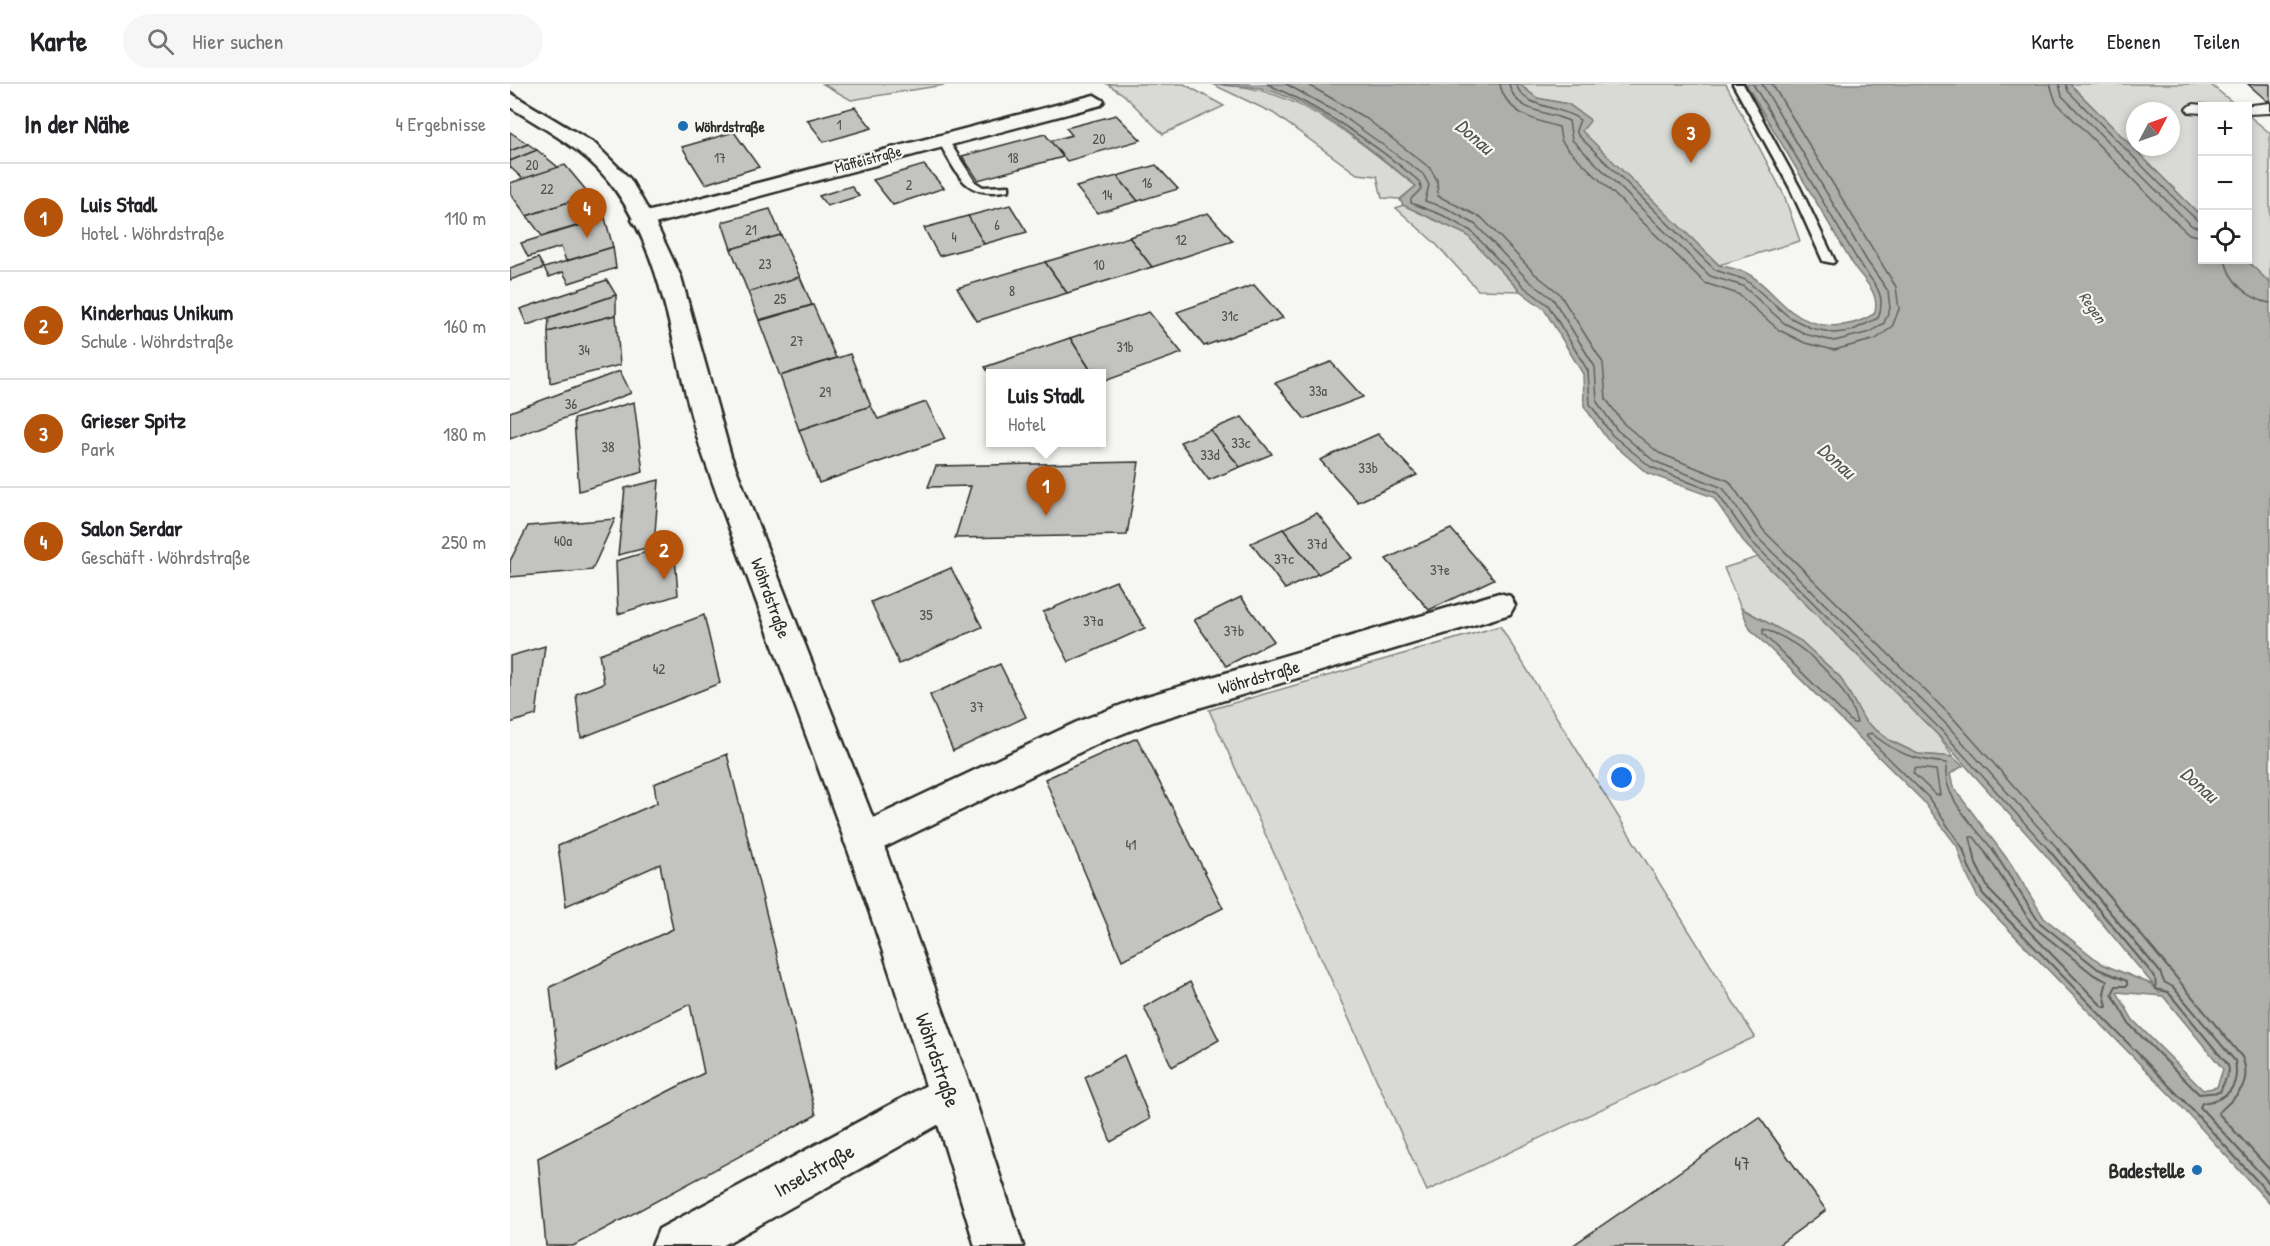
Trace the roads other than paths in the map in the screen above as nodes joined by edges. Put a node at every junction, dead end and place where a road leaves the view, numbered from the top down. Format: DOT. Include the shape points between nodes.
graph roads {
  1 [pos="1738,84"];
  2 [pos="510,99"];
  3 [pos="1094,101"];
  4 [pos="2270,108"];
  5 [pos="2252,109"];
  6 [pos="942,139"];
  7 [pos="1005,188"];
  8 [pos="643,220"];
  9 [pos="1828,261"];
  10 [pos="1499,605"];
  11 [pos="863,841"];
  12 [pos="951,1094"];
  13 [pos="676,1246"];
  14 [pos="999,1246"];
  1 -- 9 [label="lane" via="1795,188"];
  2 -- 8 [label="street, Wöhrdstraße" via="588,148 622,184"];
  3 -- 6 [label="street, Maffeistraße"];
  4 -- 5 [label="street"];
  6 -- 7 [label="lane" via="971,184 981,190"];
  6 -- 8 [label="street, Maffeistraße"];
  8 -- 11 [label="street, Wöhrdstraße" via="669,277 717,456"];
  10 -- 11 [label="street, Wöhrdstraße" via="1149,709 1089,732"];
  11 -- 12 [label="street, Wöhrdstraße"];
  12 -- 13 [label="street, Inselstraße"];
  12 -- 14 [label="street, Wöhrdstraße"];
}
